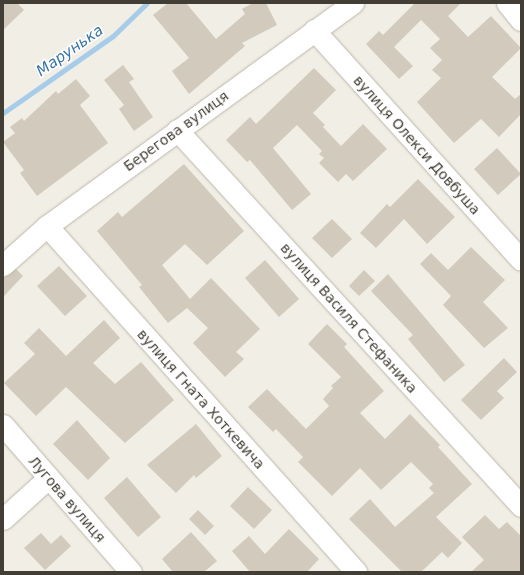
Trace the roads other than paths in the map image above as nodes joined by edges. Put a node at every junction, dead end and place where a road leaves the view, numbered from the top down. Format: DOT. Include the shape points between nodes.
graph roads {
  1 [pos="353,3"];
  2 [pos="507,3"];
  3 [pos="521,20"];
  4 [pos="314,30"];
  5 [pos="177,130"];
  6 [pos="47,226"];
  7 [pos="521,260"];
  8 [pos="3,265"];
  9 [pos="3,426"];
  10 [pos="48,478"];
  11 [pos="521,506"];
  12 [pos="3,518"];
  13 [pos="131,572"];
  14 [pos="356,572"];
  1 -- 4 [label="street, Берегова вулиця"];
  2 -- 3 [label="street"];
  4 -- 5 [label="street, Берегова вулиця"];
  4 -- 7 [label="street, вулиця Олекси Довбуша"];
  5 -- 6 [label="street, Берегова вулиця"];
  5 -- 11 [label="street, вулиця Василя Стефаника"];
  6 -- 8 [label="street, Берегова вулиця"];
  6 -- 14 [label="street, вулиця Гната Хоткевича"];
  9 -- 10 [label="street, Лугова вулиця"];
  10 -- 12 [label="street"];
  10 -- 13 [label="street, Лугова вулиця"];
}
